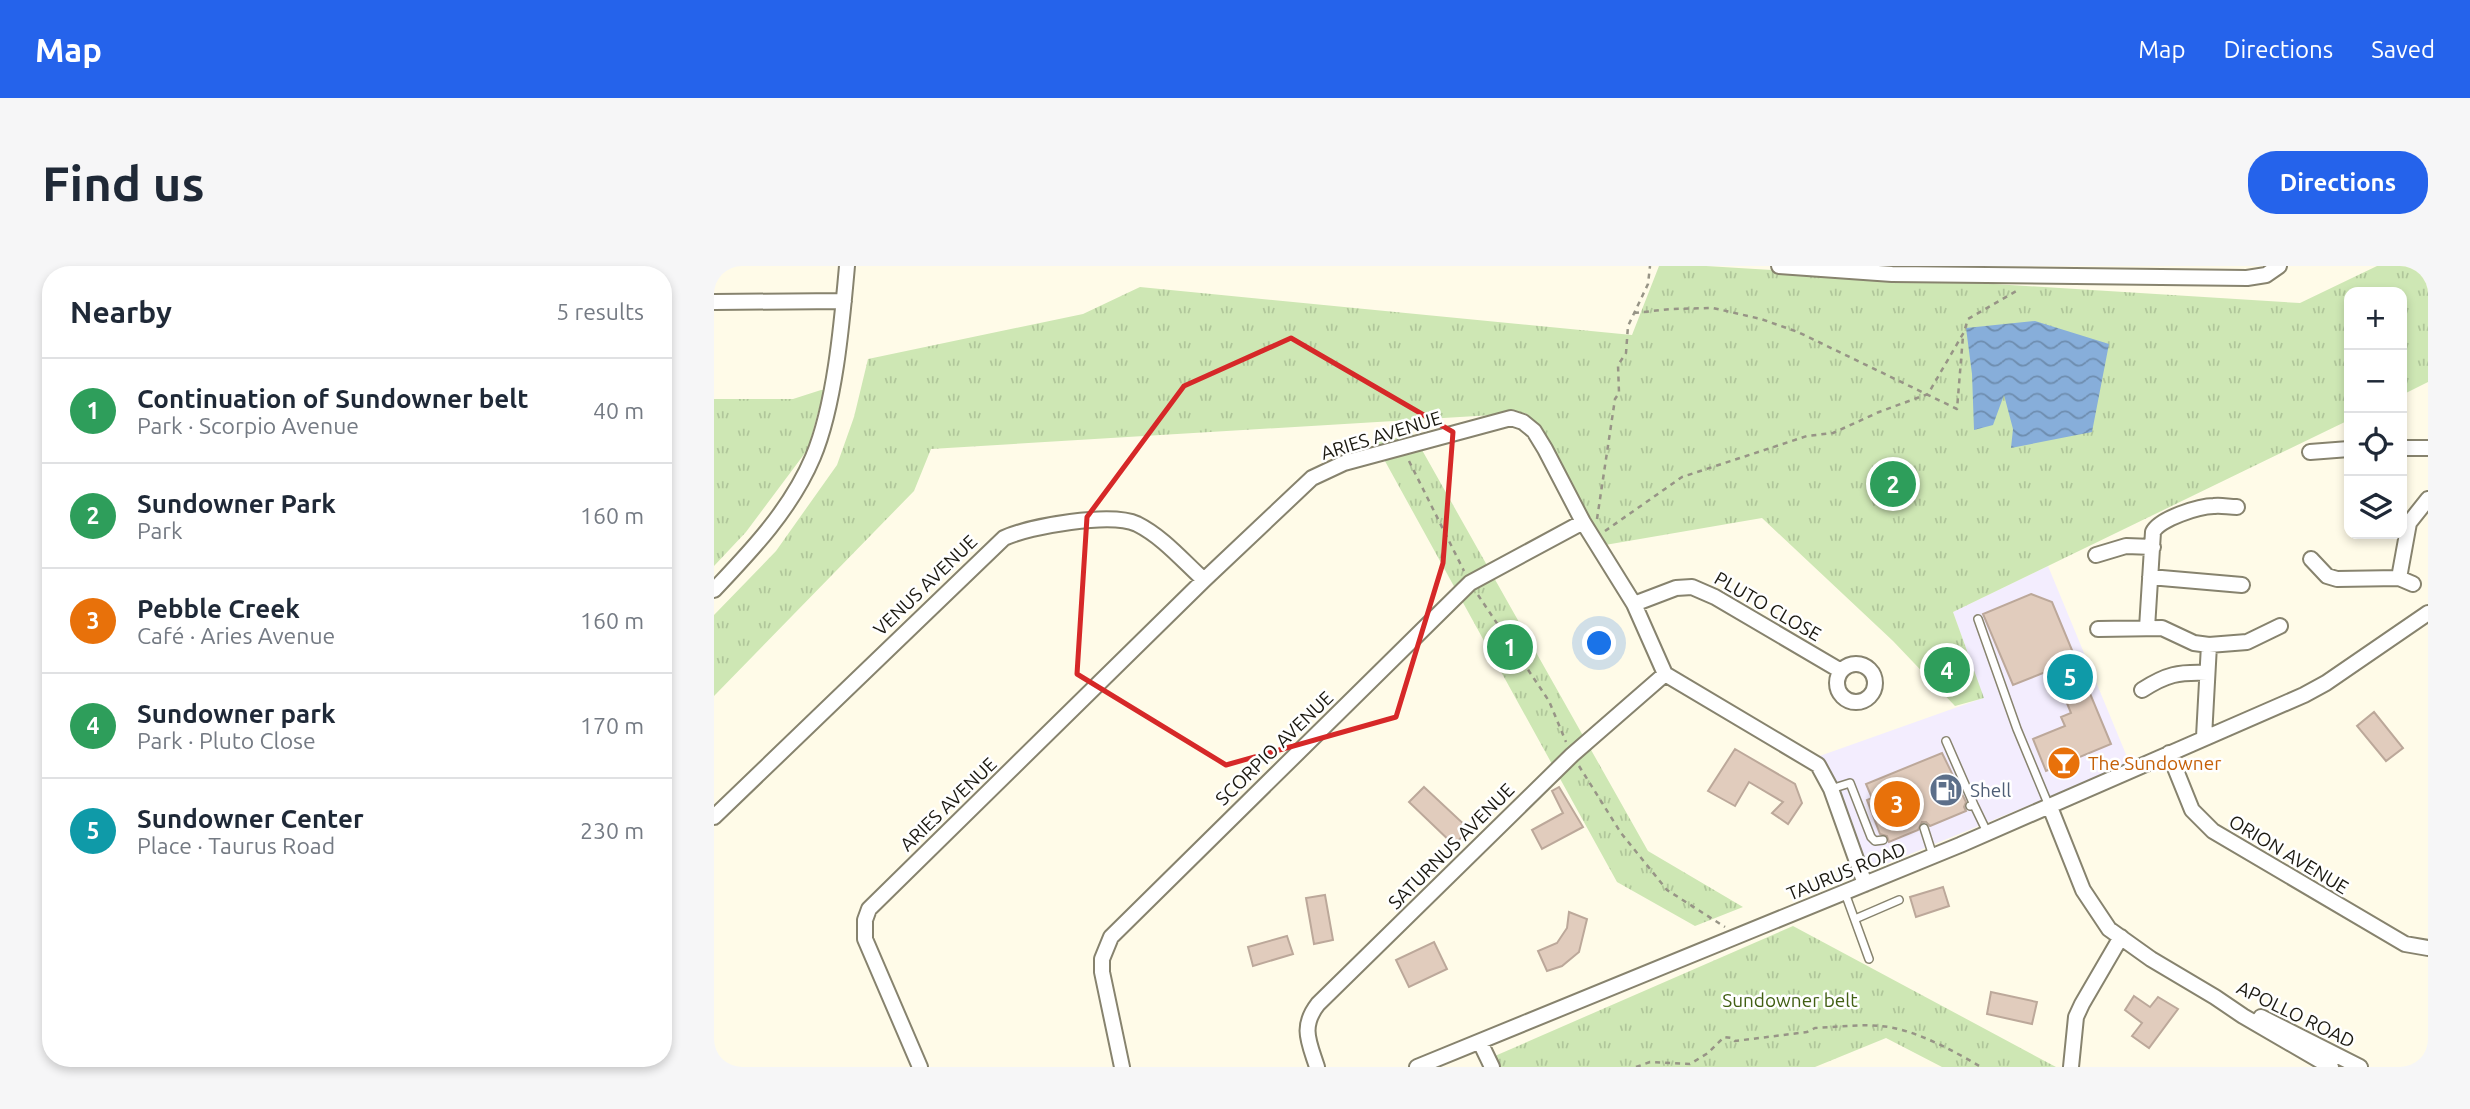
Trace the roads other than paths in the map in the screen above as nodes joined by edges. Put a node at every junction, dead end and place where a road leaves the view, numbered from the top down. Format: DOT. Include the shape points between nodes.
graph roads {
  1 [pos="847,266"];
  2 [pos="1779,266"];
  3 [pos="2279,266"];
  4 [pos="844,301"];
  5 [pos="714,302"];
  6 [pos="2407,448"];
  7 [pos="2428,448"];
  8 [pos="2344,449"];
  9 [pos="2310,452"];
  10 [pos="2428,499"];
  11 [pos="2237,507"];
  12 [pos="1583,522"];
  13 [pos="2153,547"];
  14 [pos="2096,555"];
  15 [pos="2312,559"];
  16 [pos="2150,577"];
  17 [pos="2399,578"];
  18 [pos="1204,580"];
  19 [pos="2413,584"];
  20 [pos="2242,585"];
  21 [pos="714,590"];
  22 [pos="1634,604"];
  23 [pos="2428,612"];
  24 [pos="1978,619"];
  25 [pos="2280,626"];
  26 [pos="2147,628"];
  27 [pos="2098,629"];
  28 [pos="2209,645"];
  29 [pos="1841,671"];
  30 [pos="2207,673"];
  31 [pos="1665,674"];
  32 [pos="2142,690"];
  33 [pos="2204,737"];
  34 [pos="1946,741"];
  35 [pos="2169,753"];
  36 [pos="1831,789"];
  37 [pos="2050,807"];
  38 [pos="714,817"];
  39 [pos="1924,828"];
  40 [pos="1987,833"];
  41 [pos="1883,840"];
  42 [pos="1933,856"];
  43 [pos="1865,884"];
  44 [pos="1845,893"];
  45 [pos="1899,900"];
  46 [pos="1855,919"];
  47 [pos="2121,937"];
  48 [pos="2428,948"];
  49 [pos="1869,959"];
  50 [pos="1480,1042"];
  51 [pos="2308,1046"];
  52 [pos="920,1067"];
  53 [pos="1122,1067"];
  54 [pos="1317,1067"];
  55 [pos="1417,1067"];
  56 [pos="1492,1067"];
  57 [pos="2071,1067"];
  58 [pos="2299,1067"];
  59 [pos="2331,1067"];
  60 [pos="2360,1067"];
  1 -- 4 [label="street"];
  2 -- 3 [label="street" via="1892,274 2247,278 2266,275"];
  4 -- 5 [label="street"];
  4 -- 21 [label="street" via="829,402 814,456 761,542"];
  6 -- 7 [label="street"];
  8 -- 9 [label="street"];
  10 -- 17 [label="street" via="2409,523"];
  11 -- 13 [label="street" via="2207,506 2163,522 2154,530"];
  12 -- 18 [label="street, ARIES AVENUE" via="1534,431 1511,418 1344,463 1312,478"];
  12 -- 22 [label="street, ARIES AVENUE"];
  12 -- 53 [label="street, SCORPIO AVENUE" via="1470,583 1111,937 1102,972"];
  13 -- 14 [label="street" via="2126,546"];
  13 -- 16 [label="street"];
  15 -- 17 [label="street" via="2327,576 2337,579"];
  16 -- 20 [label="street"];
  16 -- 26 [label="street"];
  17 -- 19 [label="street"];
  18 -- 38 [label="street, VENUS AVENUE" via="1152,533 1119,519 1038,527 1004,538"];
  18 -- 52 [label="street, ARIES AVENUE" via="869,909 864,929 867,947"];
  22 -- 29 [label="street, PLUTO CLOSE" via="1676,588 1692,587"];
  22 -- 31 [label="street, ARIES AVENUE"];
  23 -- 33 [label="street, TAURUS ROAD" via="2326,683"];
  24 -- 37 [label="lane"];
  25 -- 28 [label="street" via="2247,642"];
  26 -- 27 [label="street"];
  26 -- 28 [label="street" via="2168,630"];
  28 -- 30 [label="street"];
  30 -- 32 [label="street" via="2176,673"];
  30 -- 33 [label="street"];
  31 -- 36 [label="street" via="1812,760"];
  31 -- 54 [label="street, SATURNUS AVENUE" via="1572,755 1318,1004 1306,1029"];
  33 -- 35 [label="street, TAURUS ROAD"];
  34 -- 40 [label="lane"];
  35 -- 37 [label="street, TAURUS ROAD"];
  35 -- 48 [label="street, ORION AVENUE" via="2192,810 2213,831 2405,944"];
  36 -- 41 [label="lane" via="1850,783 1871,837"];
  36 -- 43 [label="street"];
  37 -- 40 [label="street, TAURUS ROAD"];
  37 -- 47 [label="street, APOLLO ROAD" via="2083,890 2109,929"];
  39 -- 42 [label="lane"];
  40 -- 42 [label="street, TAURUS ROAD"];
  42 -- 43 [label="street, TAURUS ROAD"];
  43 -- 44 [label="street, TAURUS ROAD"];
  44 -- 46 [label="lane"];
  44 -- 50 [label="street, TAURUS ROAD"];
  45 -- 46 [label="lane"];
  46 -- 49 [label="lane"];
  47 -- 51 [label="street, APOLLO ROAD" via="2215,997"];
  47 -- 57 [label="street" via="2079,1011"];
  50 -- 55 [label="street, TAURUS ROAD"];
  50 -- 56 [label="street"];
  51 -- 58 [label="street"];
  51 -- 59 [label="street, APOLLO ROAD"];
  51 -- 60 [label="street, APOLLO ROAD"];
}
